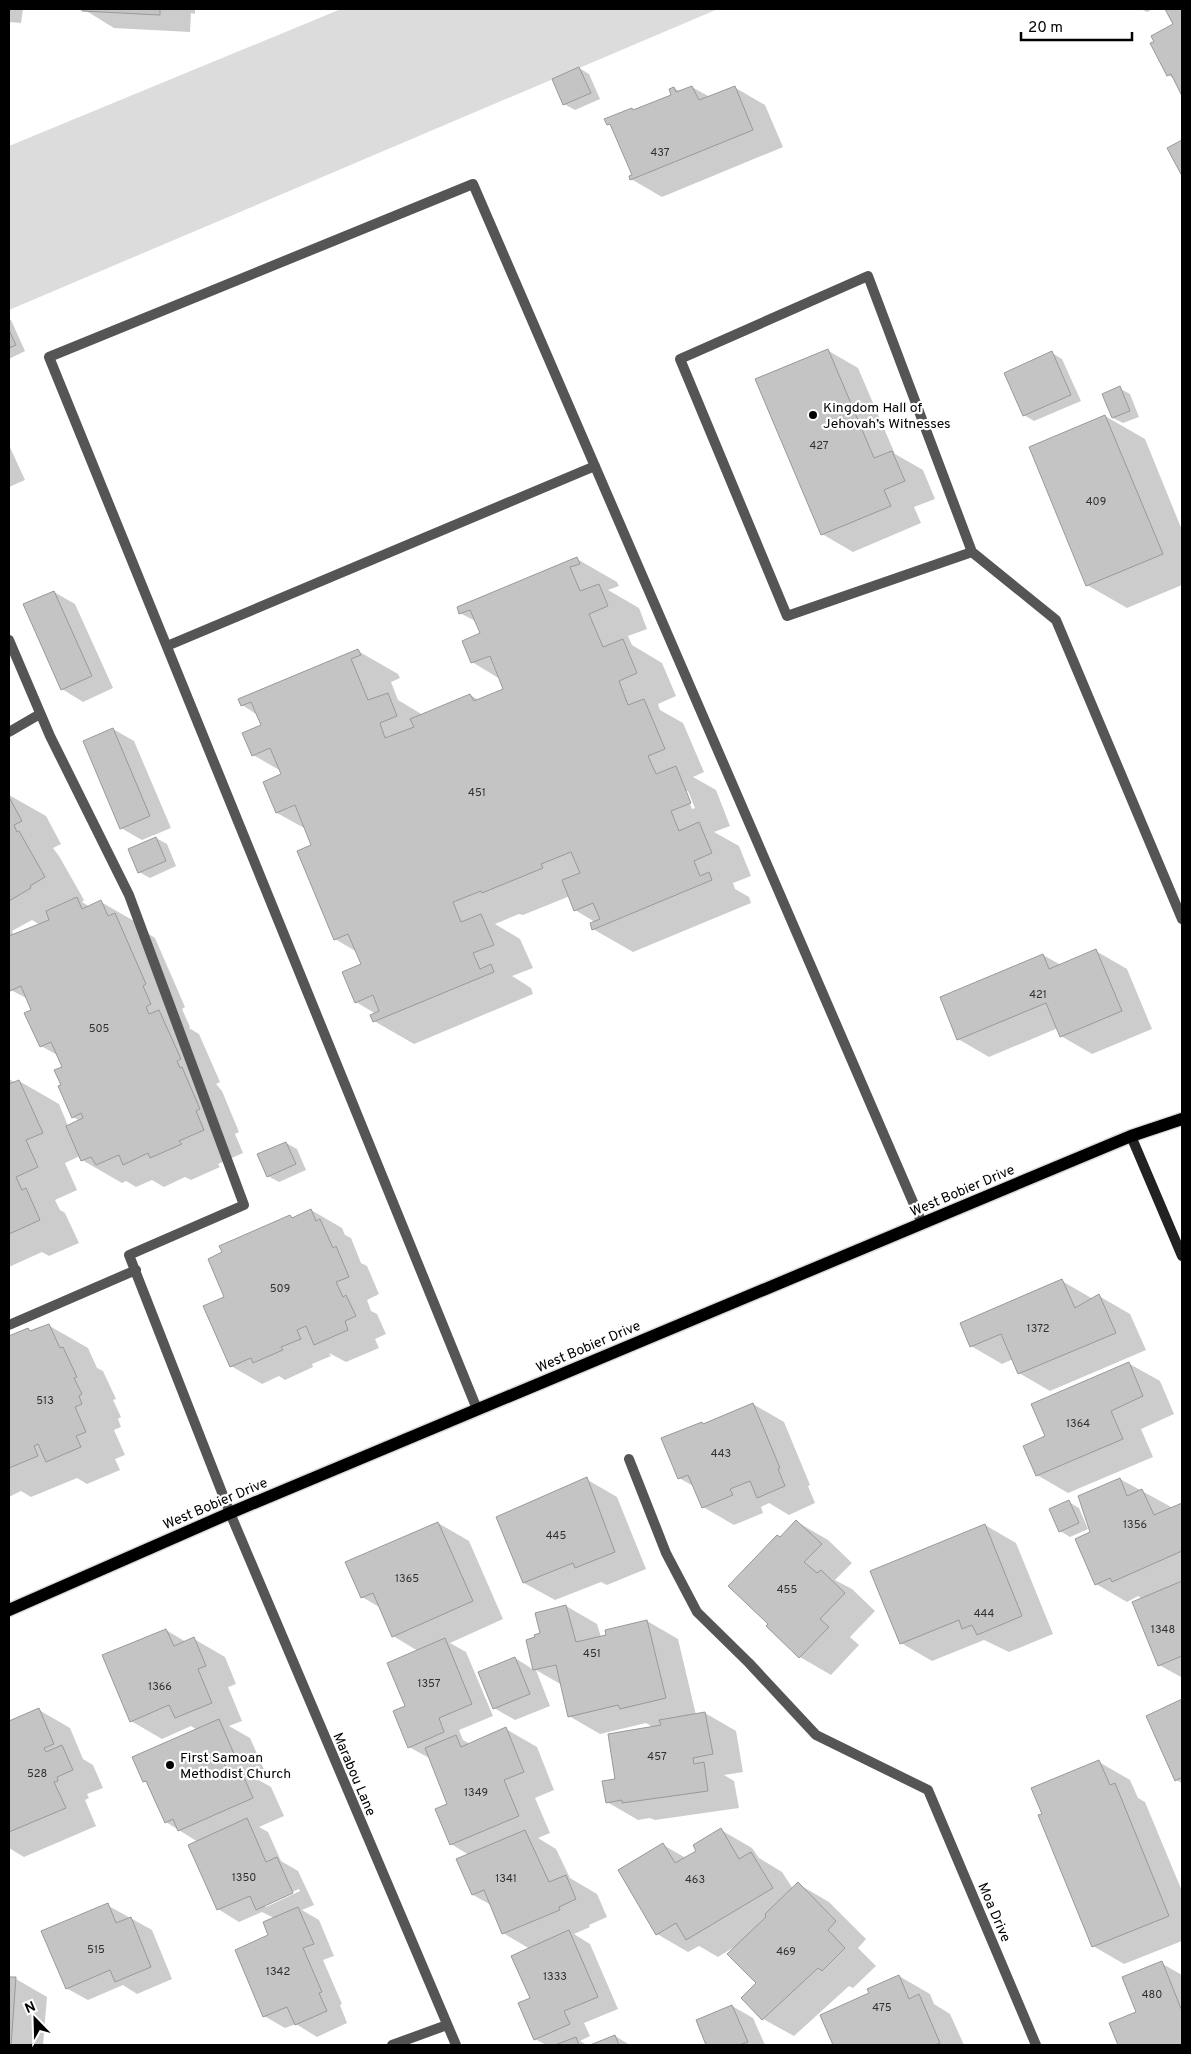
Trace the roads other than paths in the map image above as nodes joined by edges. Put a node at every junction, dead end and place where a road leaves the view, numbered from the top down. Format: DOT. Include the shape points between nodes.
graph roads {
  1 [pos="595,466"];
  2 [pos="972,552"];
  3 [pos="9,640"];
  4 [pos="167,646"];
  5 [pos="40,714"];
  6 [pos="9,732"];
  7 [pos="1182,919"];
  8 [pos="1182,1119"];
  9 [pos="1131,1136"];
  10 [pos="922,1223"];
  11 [pos="1182,1256"];
  12 [pos="136,1270"];
  13 [pos="9,1325"];
  14 [pos="476,1409"];
  15 [pos="628,1460"];
  16 [pos="230,1513"];
  17 [pos="9,1610"];
  18 [pos="447,2024"];
  19 [pos="392,2045"];
  20 [pos="456,2045"];
  21 [pos="1036,2045"];
  1 -- 4 [label="street"];
  1 -- 4 [label="street" via="473,184 49,356"];
  1 -- 10 [label="street"];
  2 -- 2 [label="street" via="787,616 680,359 868,276"];
  2 -- 7 [label="street" via="1056,620"];
  3 -- 5 [label="street"];
  4 -- 14 [label="street"];
  5 -- 6 [label="street"];
  5 -- 12 [label="street" via="128,895 244,1205 129,1255"];
  8 -- 9 [label="main road, West Bobier Drive"];
  9 -- 10 [label="main road, West Bobier Drive"];
  9 -- 11 [label="street"];
  10 -- 14 [label="main road, West Bobier Drive"];
  12 -- 13 [label="street"];
  12 -- 16 [label="street, Marabou Lane"];
  14 -- 16 [label="main road, West Bobier Drive"];
  15 -- 21 [label="street, Moa Drive" via="666,1553 697,1612 816,1735 928,1790"];
  16 -- 17 [label="main road, West Bobier Drive"];
  16 -- 18 [label="street, Marabou Lane"];
  18 -- 19 [label="street"];
  18 -- 20 [label="street, Marabou Lane"];
}
